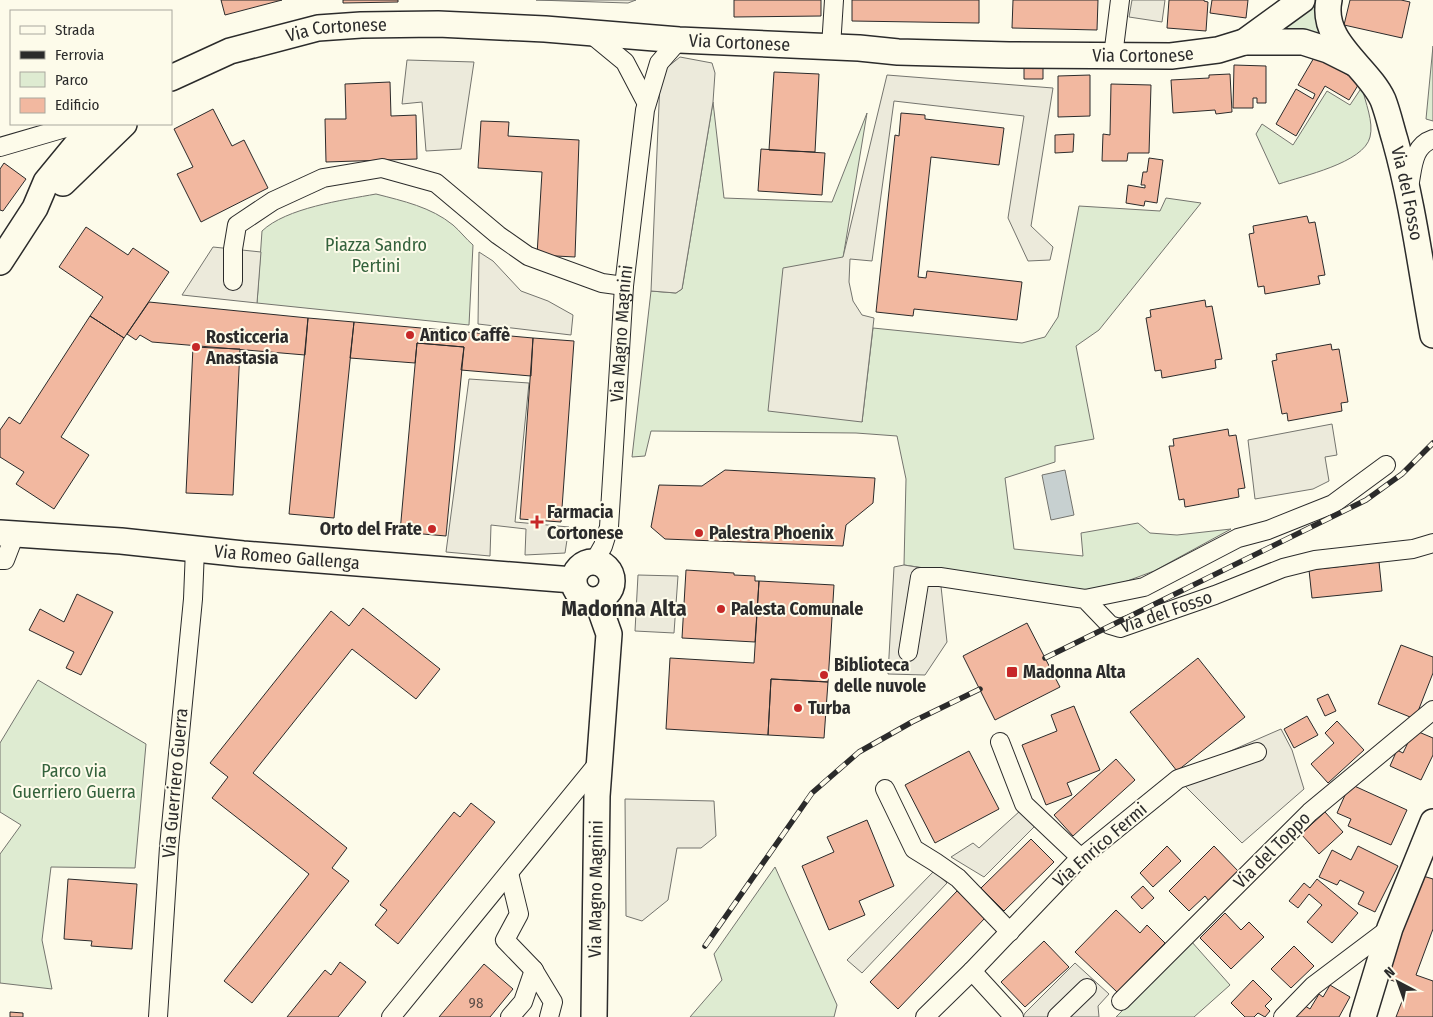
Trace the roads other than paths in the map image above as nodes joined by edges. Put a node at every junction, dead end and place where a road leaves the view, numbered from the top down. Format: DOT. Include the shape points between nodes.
graph roads {
  1 [pos="834,0"];
  2 [pos="1120,0"];
  3 [pos="1302,0"];
  4 [pos="1329,0"];
  5 [pos="590,34"];
  6 [pos="679,40"];
  7 [pos="1244,42"];
  8 [pos="831,48"];
  9 [pos="1113,56"];
  10 [pos="1354,63"];
  11 [pos="172,78"];
  12 [pos="646,102"];
  13 [pos="76,125"];
  14 [pos="97,125"];
  15 [pos="123,125"];
  16 [pos="1433,139"];
  17 [pos="0,147"];
  18 [pos="1408,192"];
  19 [pos="35,208"];
  20 [pos="0,262"];
  21 [pos="233,281"];
  22 [pos="624,286"];
  23 [pos="1433,335"];
  24 [pos="1386,466"];
  25 [pos="7,533"];
  26 [pos="1433,543"];
  27 [pos="195,549"];
  28 [pos="0,560"];
  29 [pos="594,562"];
  30 [pos="573,580"];
  31 [pos="1085,599"];
  32 [pos="597,600"];
  33 [pos="908,652"];
  34 [pos="1433,710"];
  35 [pos="1000,742"];
  36 [pos="1257,752"];
  37 [pos="599,762"];
  38 [pos="885,789"];
  39 [pos="1433,822"];
  40 [pos="1080,858"];
  41 [pos="509,873"];
  42 [pos="1390,928"];
  43 [pos="1010,932"];
  44 [pos="534,970"];
  45 [pos="972,972"];
  46 [pos="1087,988"];
  47 [pos="1121,1001"];
  48 [pos="158,1017"];
  49 [pos="392,1017"];
  50 [pos="510,1017"];
  51 [pos="549,1017"];
  52 [pos="594,1017"];
  53 [pos="925,1017"];
  54 [pos="1014,1017"];
  55 [pos="1057,1017"];
  56 [pos="1283,1017"];
  57 [pos="1363,1017"];
  1 -- 8 [label="street"];
  2 -- 9 [label="street"];
  3 -- 7 [label="main road, Via Cortonese"];
  4 -- 10 [label="main road" via="1331,29"];
  5 -- 6 [label="main road, Via Cortonese"];
  5 -- 11 [label="main road, Via Cortonese" via="438,24 318,28 230,51"];
  5 -- 12 [label="street" via="626,62"];
  6 -- 8 [label="main road, Via Cortonese"];
  6 -- 12 [label="street, Via Magno Magnini" via="658,63"];
  7 -- 9 [label="main road, Via Cortonese" via="1218,50 1170,56"];
  7 -- 10 [label="main road" via="1303,42"];
  8 -- 9 [label="main road, Via Cortonese" via="950,54"];
  10 -- 18 [label="main road, Via del Fosso" via="1371,80 1383,100"];
  12 -- 22 [label="street, Via Magno Magnini"];
  13 -- 17 [label="street"];
  14 -- 19 [label="main road" via="46,182"];
  15 -- 19 [label="main road"];
  16 -- 18 [label="street" via="1417,151"];
  18 -- 23 [label="main road, Via del Fosso"];
  19 -- 20 [label="main road"];
  21 -- 22 [label="street" via="236,225 273,201 323,178 382,168 436,182 528,256 602,283"];
  22 -- 29 [label="street, Via Magno Magnini" via="610,526"];
  24 -- 31 [label="street" via="1333,504 1268,530 1238,538 1144,587"];
  25 -- 27 [label="main road, Via Romeo Gallenga"];
  25 -- 28 [label="street" via="4,560"];
  26 -- 31 [label="street, Via del Fosso" via="1412,549 1300,563 1120,628 1110,625"];
  27 -- 30 [label="main road, Via Romeo Gallenga"];
  27 -- 48 [label="street, Via Guerriero Guerra"];
  29 -- 30 [label="main road, Via Magno Magnini" via="582,565"];
  29 -- 32 [label="main road" via="606,567 612,580 608,593"];
  30 -- 32 [label="main road" via="580,596"];
  31 -- 33 [label="street" via="940,577 920,577"];
  32 -- 37 [label="main road, Via Magno Magnini" via="608,634"];
  34 -- 47 [label="street, Via del Toppo" via="1310,812"];
  35 -- 40 [label="street" via="1024,804"];
  36 -- 40 [label="street, Via Enrico Fermi" via="1178,779"];
  37 -- 41 [label="street"];
  37 -- 52 [label="main road, Via Magno Magnini"];
  38 -- 43 [label="street" via="914,849 958,878"];
  39 -- 42 [label="main road"];
  40 -- 43 [label="street, Via Enrico Fermi"];
  41 -- 44 [label="street" via="519,914 505,940"];
  41 -- 49 [label="street"];
  42 -- 56 [label="street" via="1314,986"];
  42 -- 57 [label="main road"];
  43 -- 45 [label="street, Via Enrico Fermi"];
  44 -- 50 [label="street" via="523,1002"];
  44 -- 51 [label="street" via="553,1002"];
  45 -- 53 [label="street, Via Enrico Fermi"];
  45 -- 54 [label="street"];
  46 -- 55 [label="street"];
}
